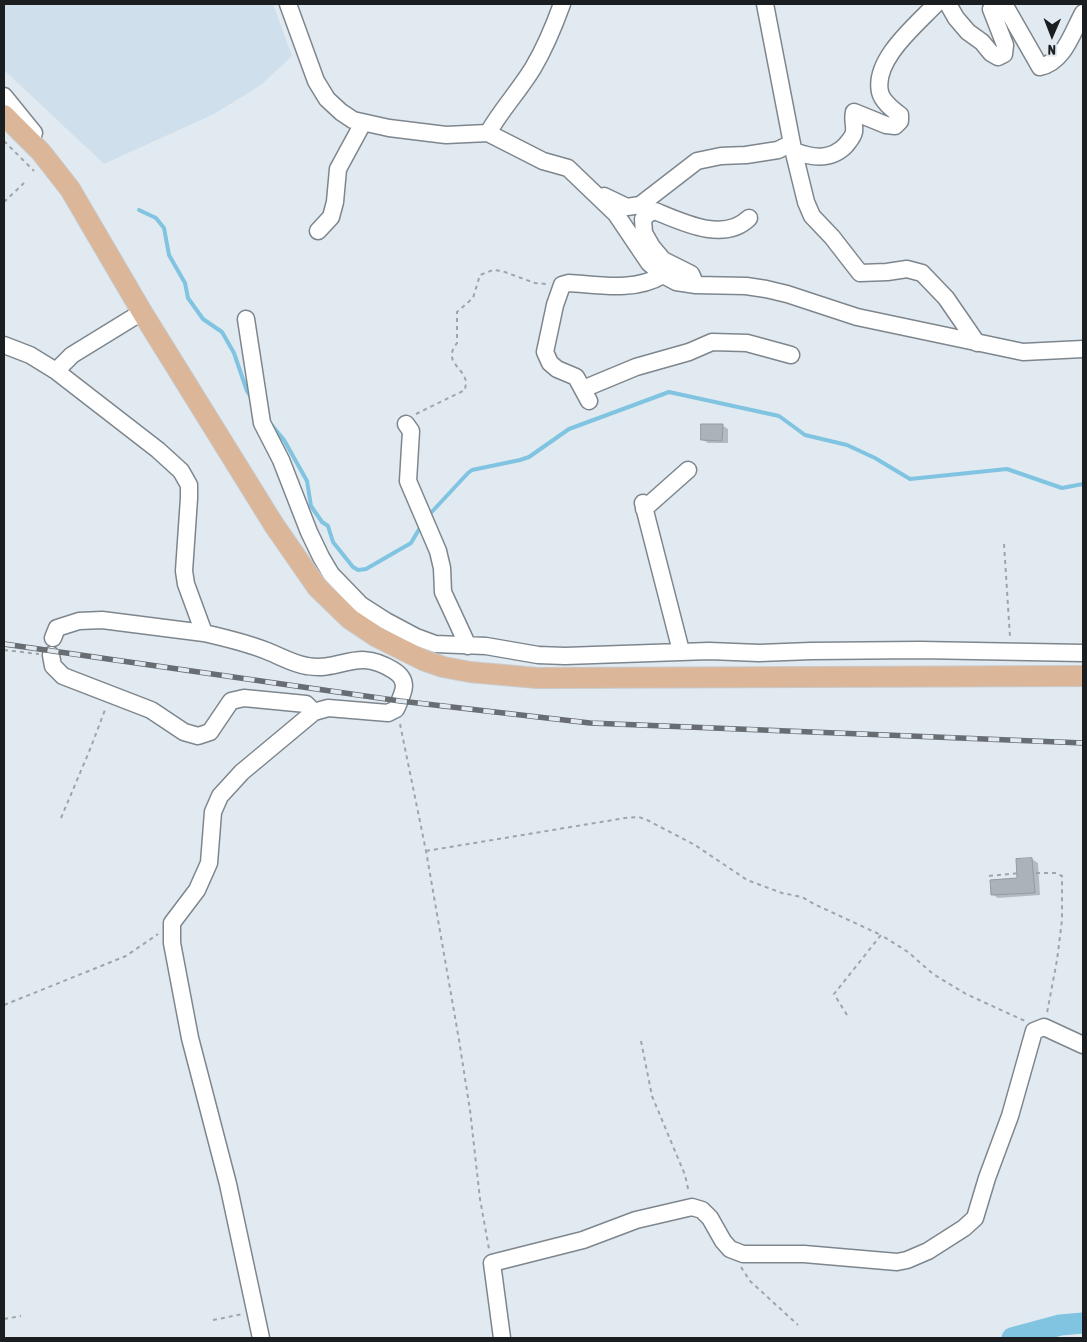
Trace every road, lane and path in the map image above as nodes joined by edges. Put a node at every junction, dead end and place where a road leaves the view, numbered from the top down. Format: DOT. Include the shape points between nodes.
graph roads {
  1 [pos="288,4"];
  2 [pos="562,4"];
  3 [pos="765,4"];
  4 [pos="936,4"];
  5 [pos="948,4"];
  6 [pos="994,4"];
  7 [pos="1004,4"];
  8 [pos="1083,13"];
  9 [pos="4,96"];
  10 [pos="4,115"];
  11 [pos="363,123"];
  12 [pos="4,124"];
  13 [pos="4,133"];
  14 [pos="488,133"];
  15 [pos="4,142"];
  16 [pos="793,147"];
  17 [pos="24,183"];
  18 [pos="55,183"];
  19 [pos="594,193"];
  20 [pos="4,202"];
  21 [pos="749,218"];
  22 [pos="318,231"];
  23 [pos="663,276"];
  24 [pos="562,285"];
  25 [pos="696,285"];
  26 [pos="142,312"];
  27 [pos="246,318"];
  28 [pos="977,343"];
  29 [pos="4,345"];
  30 [pos="1083,349"];
  31 [pos="791,355"];
  32 [pos="56,371"];
  33 [pos="406,424"];
  34 [pos="688,470"];
  35 [pos="1004,544"];
  36 [pos="204,633"];
  37 [pos="54,638"];
  38 [pos="468,646"];
  39 [pos="4,650"];
  40 [pos="681,651"];
  41 [pos="1011,652"];
  42 [pos="1083,653"];
  43 [pos="51,655"];
  44 [pos="1083,676"];
  45 [pos="111,695"];
  46 [pos="396,709"];
  47 [pos="314,712"];
  48 [pos="61,818"];
  49 [pos="426,851"];
  50 [pos="1020,873"];
  51 [pos="1036,873"];
  52 [pos="989,876"];
  53 [pos="172,923"];
  54 [pos="881,935"];
  55 [pos="4,1005"];
  56 [pos="846,1015"];
  57 [pos="1039,1029"];
  58 [pos="641,1041"];
  59 [pos="1083,1046"];
  60 [pos="692,1207"];
  61 [pos="743,1254"];
  62 [pos="492,1263"];
  63 [pos="255,1311"];
  64 [pos="21,1316"];
  65 [pos="4,1319"];
  66 [pos="213,1320"];
  67 [pos="798,1325"];
  68 [pos="261,1338"];
  69 [pos="502,1338"];
  1 -- 11 [label="street" via="313,73 327,99 341,112"];
  2 -- 14 [label="street" via="533,69"];
  3 -- 16 [label="street"];
  4 -- 16 [label="street" via="889,54 879,78 880,94 900,115 900,121 895,126 886,125 854,112 854,131 841,150 824,158 805,155"];
  5 -- 6 [label="street" via="968,32 998,57 1004,54 1005,46 991,9"];
  7 -- 8 [label="street" via="1040,67 1050,65 1060,56"];
  9 -- 18 [label="street" via="47,149"];
  10 -- 18 [label="main road" via="41,152"];
  11 -- 14 [label="street" via="446,135"];
  11 -- 22 [label="street" via="338,168 331,217"];
  12 -- 18 [label="street"];
  13 -- 18 [label="main road"];
  14 -- 19 [label="street" via="543,161 568,168"];
  15 -- 18 [label="path"];
  16 -- 19 [label="street" via="697,161 640,205 627,207"];
  16 -- 28 [label="street" via="812,216 860,273 907,269 922,273 946,298"];
  17 -- 20 [label="path"];
  18 -- 26 [label="main road"];
  19 -- 23 [label="street" via="616,214 649,263"];
  21 -- 25 [label="street" via="741,226 710,230 655,211 644,219 644,233 652,247 663,260 691,274"];
  23 -- 24 [label="street" via="615,287 569,282"];
  23 -- 25 [label="street"];
  24 -- 31 [label="street" via="545,352 550,363 576,377 586,395 636,367 712,342 747,343"];
  24 -- 33 [label="path" via="534,283 502,271 493,270 480,275 473,298 457,312 457,343 451,356 466,381 465,390 411,416"];
  25 -- 28 [label="street" via="766,289 857,317"];
  26 -- 32 [label="street" via="72,355"];
  26 -- 44 [label="main road" via="274,526 317,587 350,619 423,660 470,672 537,678"];
  27 -- 38 [label="street" via="262,423 281,460 309,532 331,574 362,605 416,637 435,644"];
  28 -- 30 [label="street" via="1023,352"];
  29 -- 32 [label="street" via="30,355"];
  32 -- 36 [label="street" via="182,471 189,485 184,571"];
  33 -- 38 [label="street" via="411,431 408,481 438,551 443,592"];
  34 -- 40 [label="street" via="643,506"];
  35 -- 41 [label="path"];
  36 -- 37 [label="street" via="102,620 79,621 57,628"];
  36 -- 46 [label="street" via="246,643 307,666 366,659 377,661 402,677 404,690"];
  38 -- 40 [label="street" via="565,656"];
  39 -- 43 [label="path"];
  40 -- 41 [label="street"];
  41 -- 42 [label="street"];
  43 -- 45 [label="street" via="52,666 63,676"];
  45 -- 47 [label="street" via="151,710 184,732 198,736 210,732 231,702 244,698 306,704"];
  45 -- 48 [label="path"];
  46 -- 47 [label="street" via="388,712 328,708"];
  46 -- 49 [label="path"];
  47 -- 53 [label="street" via="242,772 220,796 213,812 209,863 197,890"];
  49 -- 54 [label="path" via="639,817 694,845 747,880 802,897"];
  49 -- 62 [label="path"];
  50 -- 52 [label="path"];
  51 -- 57 [label="path" via="1062,876 1062,920 1057,960"];
  53 -- 55 [label="path" via="126,956"];
  53 -- 63 [label="street" via="172,943 189,1030 228,1184"];
  54 -- 56 [label="path" via="834,994"];
  54 -- 57 [label="path" via="966,994"];
  57 -- 59 [label="street"];
  57 -- 61 [label="street" via="975,1218 964,1228 928,1251 897,1262 804,1254"];
  58 -- 60 [label="path" via="652,1096 685,1175"];
  60 -- 61 [label="street" via="702,1210 710,1218 730,1249"];
  60 -- 62 [label="street" via="636,1220 583,1240"];
  61 -- 67 [label="path" via="740,1265 750,1281"];
  62 -- 69 [label="street"];
  63 -- 66 [label="path"];
  63 -- 68 [label="street"];
  64 -- 65 [label="path"];
}
